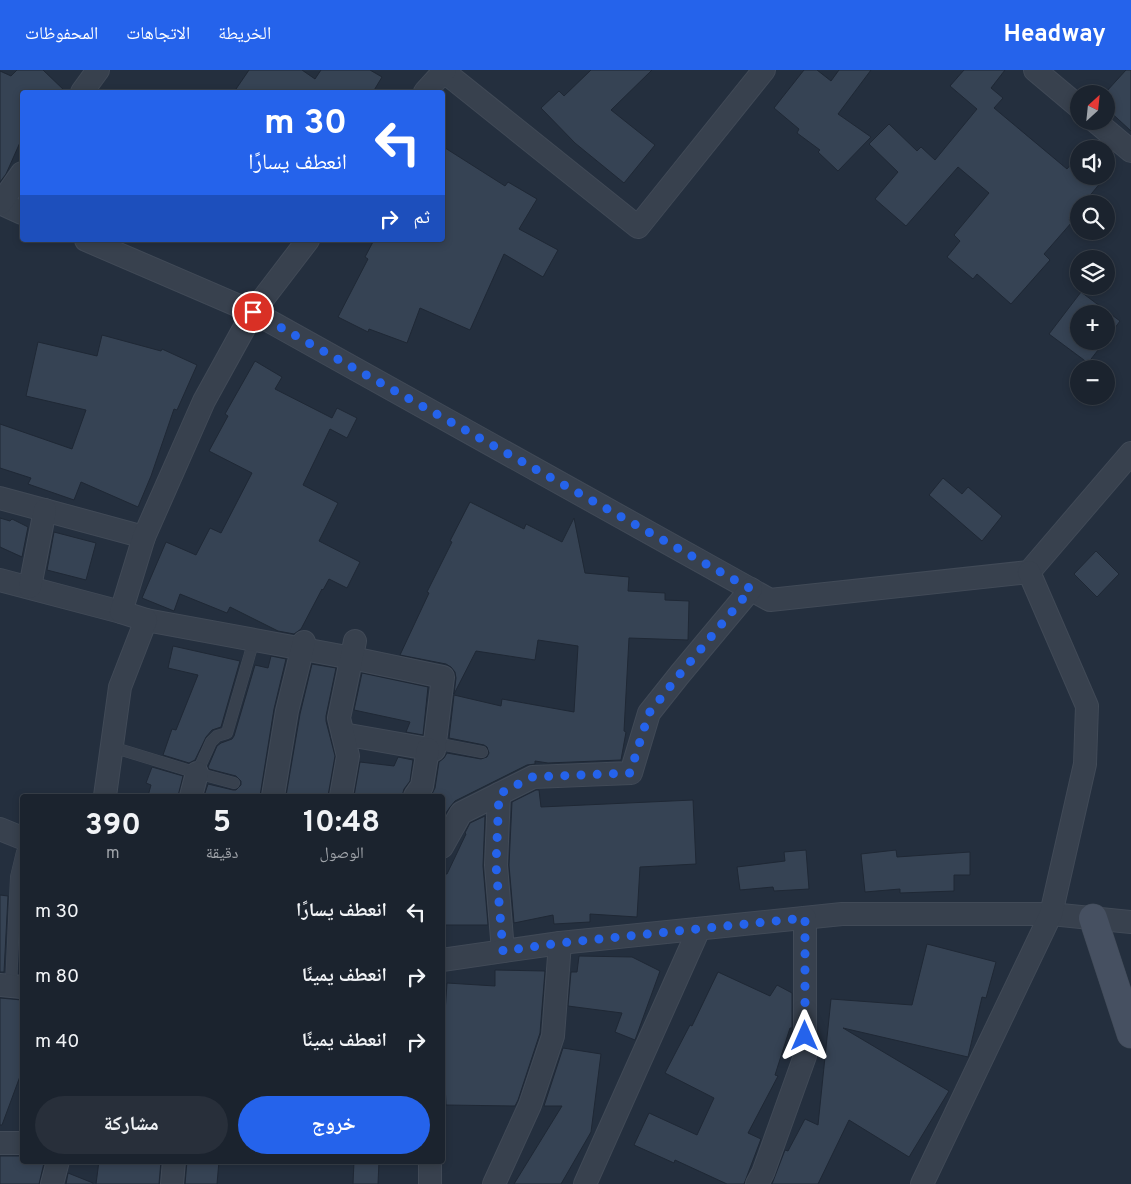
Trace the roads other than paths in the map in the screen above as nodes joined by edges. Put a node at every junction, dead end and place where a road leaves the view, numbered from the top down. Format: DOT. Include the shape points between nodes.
graph roads {
  1 [pos="98,70"];
  2 [pos="764,70"];
  3 [pos="1035,70"];
  4 [pos="444,71"];
  5 [pos="83,90"];
  6 [pos="427,90"];
  7 [pos="1070,99"];
  8 [pos="1105,130"];
  9 [pos="1131,152"];
  10 [pos="20,177"];
  11 [pos="0,203"];
  12 [pos="20,211"];
  13 [pos="91,242"];
  14 [pos="306,242"];
  15 [pos="253,312"];
  16 [pos="1131,452"];
  17 [pos="0,498"];
  18 [pos="45,510"];
  19 [pos="144,536"];
  20 [pos="1029,572"];
  21 [pos="0,580"];
  22 [pos="30,587"];
  23 [pos="751,589"];
  24 [pos="121,612"];
  25 [pos="146,620"];
  26 [pos="254,640"];
  27 [pos="303,646"];
  28 [pos="353,650"];
  29 [pos="343,734"];
  30 [pos="431,746"];
  31 [pos="112,747"];
  32 [pos="482,752"];
  33 [pos="197,773"];
  34 [pos="234,783"];
  35 [pos="105,794"];
  36 [pos="192,794"];
  37 [pos="273,794"];
  38 [pos="341,794"];
  39 [pos="417,794"];
  40 [pos="499,794"];
  41 [pos="0,829"];
  42 [pos="20,837"];
  43 [pos="445,842"];
  44 [pos="20,860"];
  45 [pos="1051,914"];
  46 [pos="805,918"];
  47 [pos="1092,918"];
  48 [pos="1131,922"];
  49 [pos="699,929"];
  50 [pos="560,943"];
  51 [pos="503,951"];
  52 [pos="445,960"];
  53 [pos="11,986"];
  54 [pos="1131,1034"];
  55 [pos="0,1143"];
  56 [pos="20,1143"];
  57 [pos="57,1164"];
  58 [pos="174,1164"];
  59 [pos="430,1164"];
  60 [pos="52,1184"];
  61 [pos="172,1184"];
  62 [pos="430,1184"];
  63 [pos="494,1184"];
  64 [pos="585,1184"];
  65 [pos="757,1184"];
  66 [pos="922,1184"];
  1 -- 5 [label="street"];
  2 -- 4 [label="street" via="638,227"];
  3 -- 7 [label="street"];
  4 -- 6 [label="street"];
  8 -- 9 [label="street"];
  10 -- 11 [label="street"];
  11 -- 12 [label="street"];
  13 -- 15 [label="street"];
  14 -- 15 [label="street"];
  15 -- 19 [label="street" via="204,400"];
  15 -- 23 [label="street"];
  16 -- 20 [label="street"];
  17 -- 18 [label="street"];
  18 -- 19 [label="street"];
  18 -- 22 [label="street"];
  19 -- 24 [label="street"];
  20 -- 23 [label="street" via="770,600"];
  20 -- 45 [label="street" via="1087,706 1085,764"];
  21 -- 22 [label="street"];
  22 -- 24 [label="street"];
  23 -- 40 [label="street" via="649,713 630,773 532,777"];
  24 -- 25 [label="street"];
  25 -- 26 [label="street"];
  25 -- 31 [label="street" via="120,687"];
  26 -- 27 [label="street"];
  26 -- 33 [label="lane" via="227,733 210,742"];
  27 -- 28 [label="street"];
  27 -- 37 [label="street" via="287,711"];
  28 -- 29 [label="street" via="339,718"];
  28 -- 30 [label="street" via="443,677"];
  29 -- 30 [label="street"];
  29 -- 38 [label="street" via="348,756"];
  30 -- 32 [label="lane"];
  30 -- 39 [label="street"];
  31 -- 33 [label="lane"];
  31 -- 35 [label="street"];
  33 -- 34 [label="lane"];
  33 -- 36 [label="street"];
  40 -- 43 [label="street" via="461,813"];
  40 -- 51 [label="street" via="496,865"];
  41 -- 42 [label="street"];
  44 -- 53 [label="lane" via="16,877"];
  45 -- 46 [label="street" via="842,914"];
  45 -- 47 [label="street"];
  45 -- 66 [label="street"];
  46 -- 49 [label="street"];
  46 -- 65 [label="street" via="804,1056"];
  47 -- 48 [label="street"];
  47 -- 54 [label="street"];
  49 -- 50 [label="street"];
  49 -- 64 [label="street"];
  50 -- 51 [label="street"];
  50 -- 63 [label="street" via="554,1036 530,1104"];
  51 -- 52 [label="street"];
  55 -- 56 [label="street"];
  57 -- 60 [label="street"];
  58 -- 61 [label="street"];
  59 -- 62 [label="street"];
}
